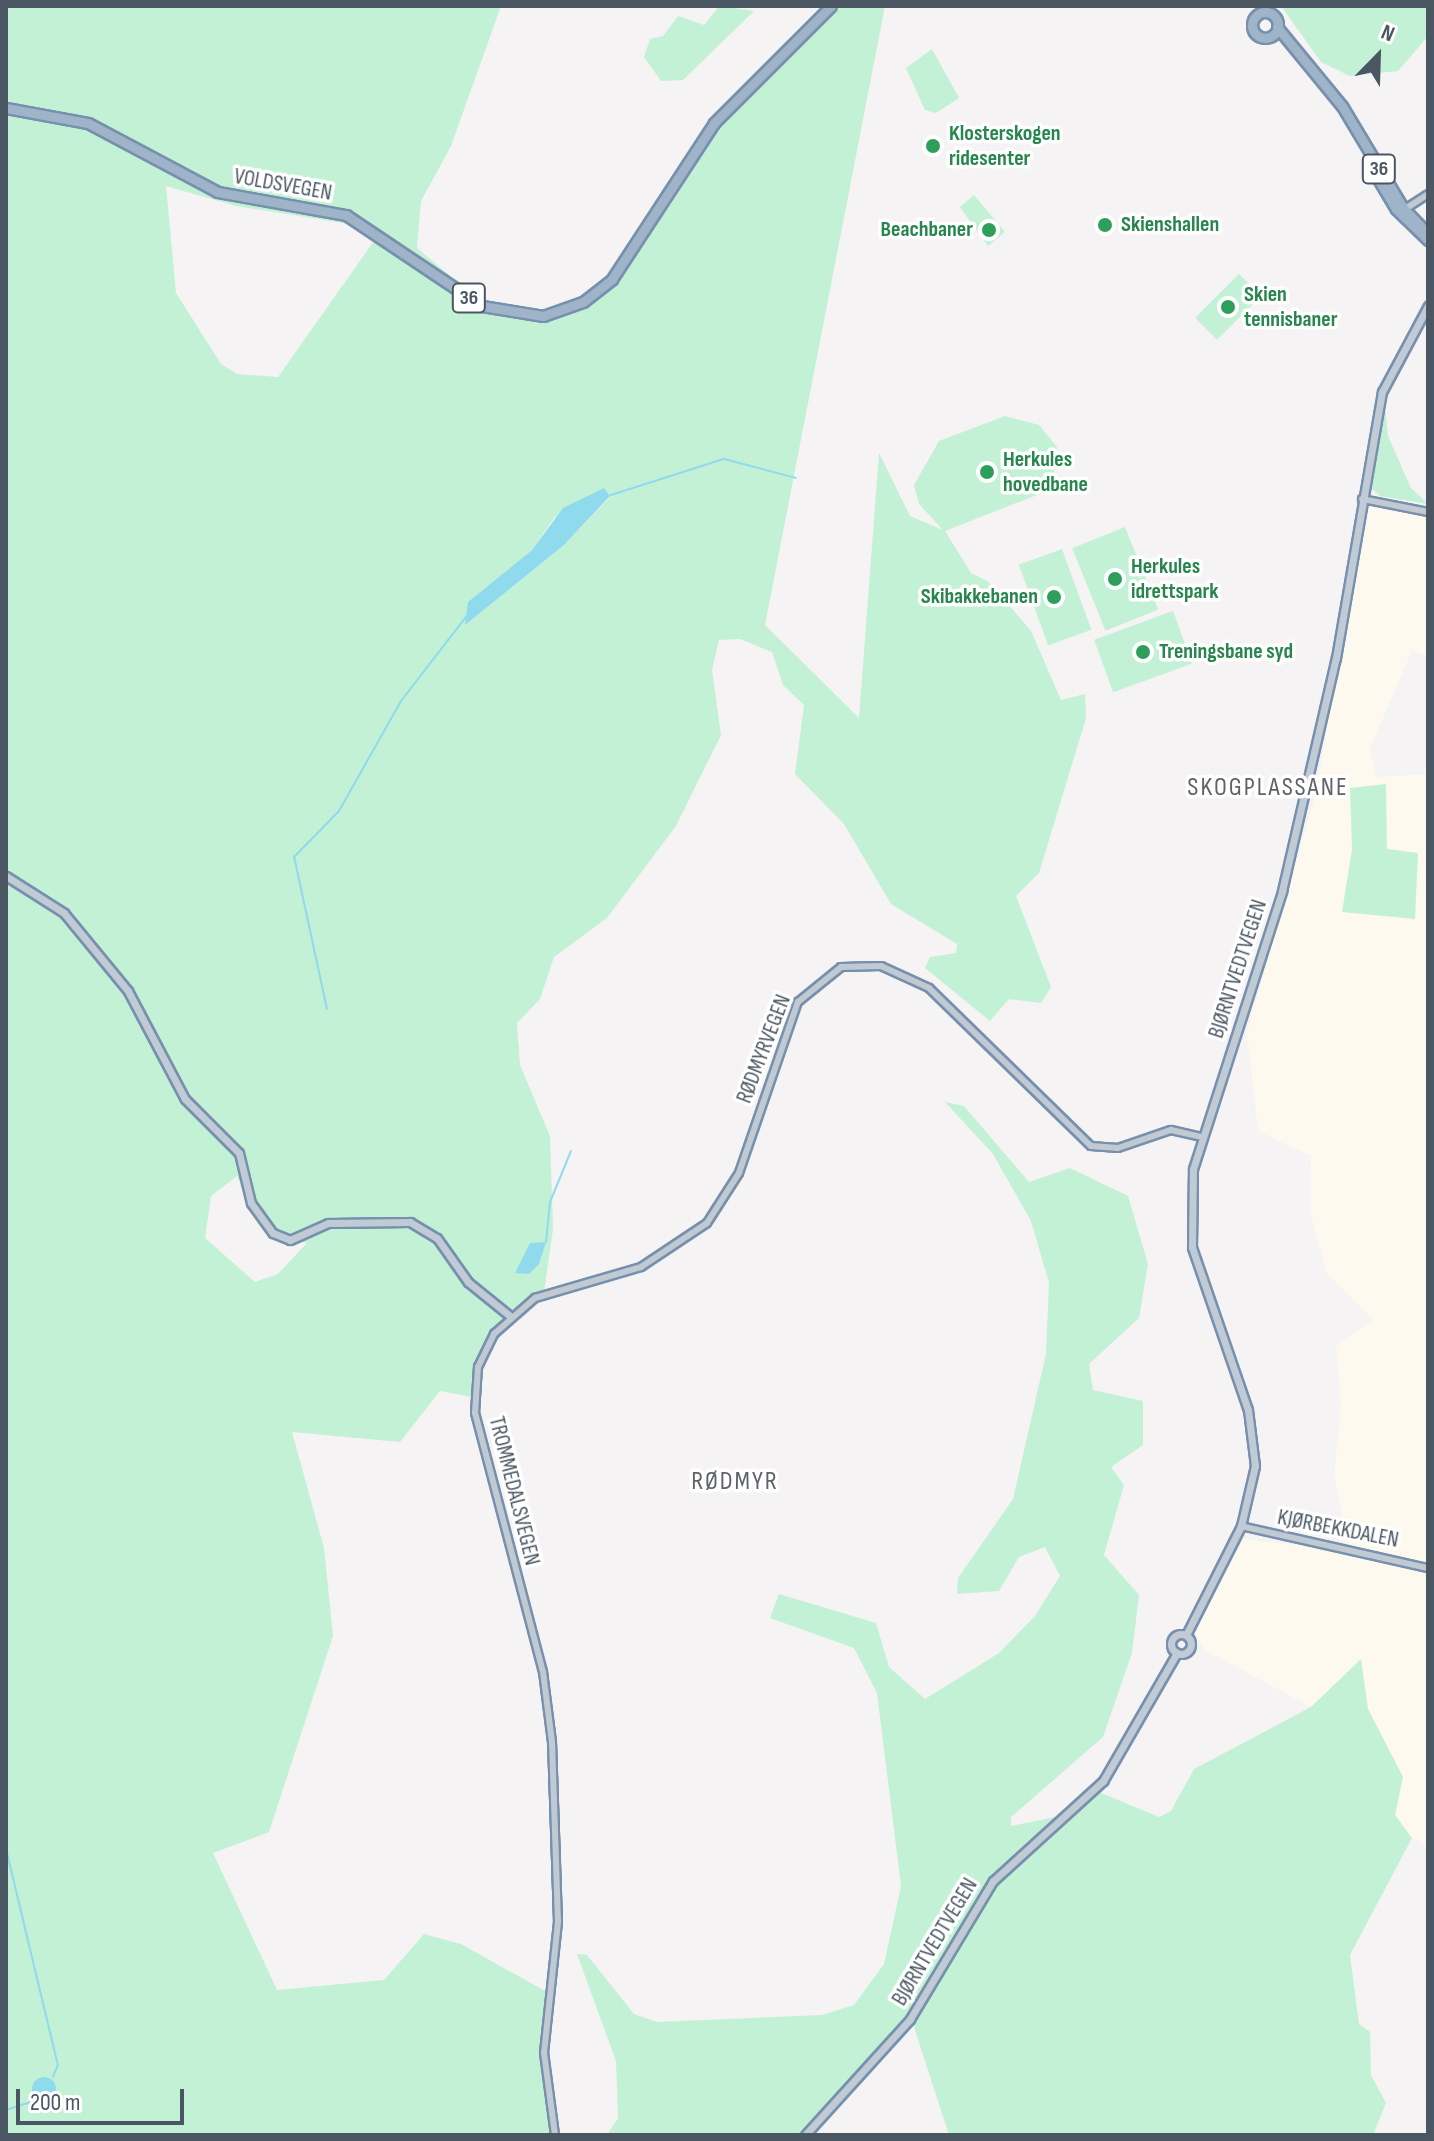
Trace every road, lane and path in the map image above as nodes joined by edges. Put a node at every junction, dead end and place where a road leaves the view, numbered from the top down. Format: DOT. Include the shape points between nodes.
graph roads {
  1 [pos="831,6"];
  2 [pos="1252,6"];
  3 [pos="1262,9"];
  4 [pos="1253,21"];
  5 [pos="1277,27"];
  6 [pos="1268,37"];
  7 [pos="1299,55"];
  8 [pos="6,108"];
  9 [pos="1428,194"];
  10 [pos="1405,213"];
  11 [pos="1428,234"];
  12 [pos="1428,240"];
  13 [pos="1428,306"];
  14 [pos="1362,499"];
  15 [pos="1428,512"];
  16 [pos="6,876"];
  17 [pos="1202,1137"];
  18 [pos="510,1316"];
  19 [pos="1241,1526"];
  20 [pos="1428,1568"];
  21 [pos="1186,1635"];
  22 [pos="1177,1653"];
  23 [pos="555,2135"];
  24 [pos="805,2135"];
  1 -- 8 [label="highway, VOLDSVEGEN / 36" via="714,123 612,279 583,302 543,316 513,316 475,302 346,215 209,189 88,123"];
  2 -- 4 [label="highway"];
  3 -- 4 [label="highway, 36"];
  3 -- 5 [label="highway, 36"];
  4 -- 6 [label="highway, 36" via="1254,32"];
  5 -- 6 [label="highway"];
  5 -- 7 [label="highway, 36"];
  6 -- 7 [label="highway, 36"];
  7 -- 10 [label="highway, 36" via="1336,100"];
  9 -- 10 [label="street"];
  10 -- 11 [label="highway, 36"];
  10 -- 12 [label="highway, 36"];
  13 -- 14 [label="main road, BJØRNTVEDTVEGEN" via="1382,392"];
  14 -- 15 [label="street"];
  14 -- 17 [label="main road, BJØRNTVEDTVEGEN" via="1333,671 1282,891"];
  16 -- 18 [label="main road" via="64,913 128,991 185,1099 242,1159 251,1203 273,1233 290,1240 328,1223 410,1222 437,1238 468,1282"];
  17 -- 18 [label="street, RØDMYRVEGEN" via="1171,1130 1118,1148 1091,1146 929,988 881,966 841,967 798,1002 739,1173 707,1223 649,1264 544,1294"];
  17 -- 19 [label="main road, BJØRNTVEDTVEGEN" via="1190,1189 1190,1236 1251,1426 1254,1476"];
  18 -- 23 [label="street, TROMMEDALSVEGEN" via="481,1360 474,1404 551,1728 558,1922 544,2053"];
  19 -- 20 [label="street, KJØRBEKKDALEN"];
  19 -- 21 [label="main road, BJØRNTVEDTVEGEN"];
  21 -- 22 [label="main road" via="1190,1648"];
  21 -- 22 [label="main road" via="1173,1639"];
  22 -- 24 [label="main road, BJØRNTVEDTVEGEN" via="1103,1781 993,1881 905,2026"];
}
